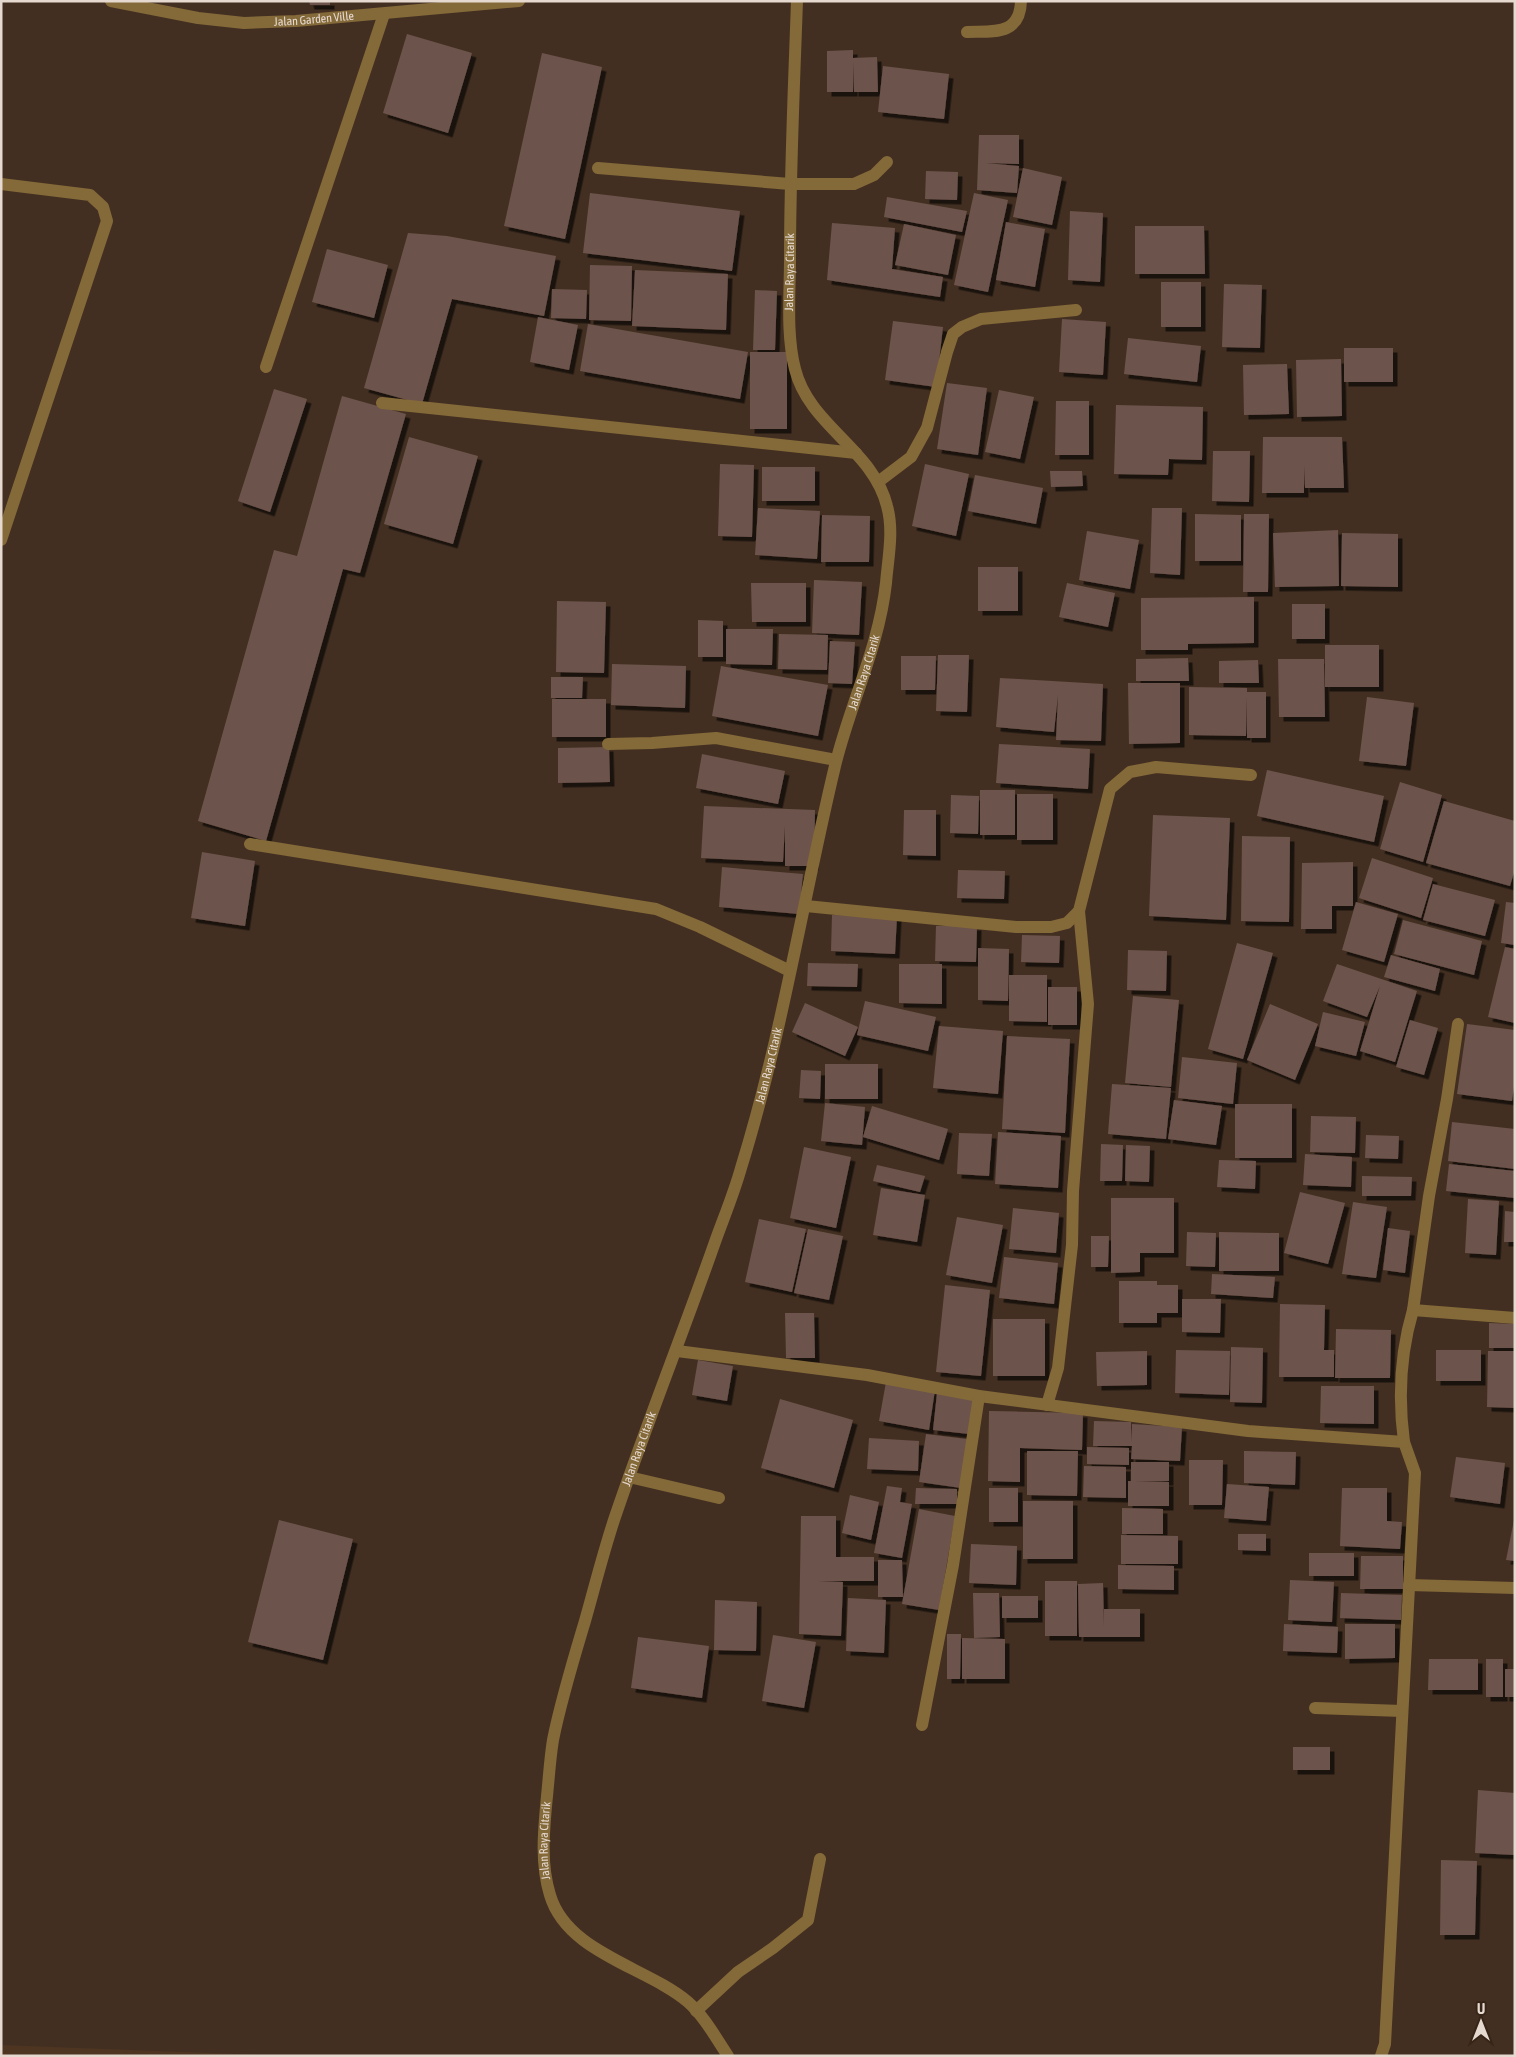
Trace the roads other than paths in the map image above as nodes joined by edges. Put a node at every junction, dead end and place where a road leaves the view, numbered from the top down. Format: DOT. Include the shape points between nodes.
graph roads {
  1 [pos="111,1"];
  2 [pos="519,1"];
  3 [pos="797,1"];
  4 [pos="1021,1"];
  5 [pos="384,14"];
  6 [pos="967,32"];
  7 [pos="887,162"];
  8 [pos="598,168"];
  9 [pos="1,184"];
  10 [pos="790,184"];
  11 [pos="1076,310"];
  12 [pos="266,367"];
  13 [pos="382,403"];
  14 [pos="856,453"];
  15 [pos="878,482"];
  16 [pos="1,540"];
  17 [pos="608,744"];
  18 [pos="836,760"];
  19 [pos="1251,775"];
  20 [pos="250,844"];
  21 [pos="806,906"];
  22 [pos="1079,911"];
  23 [pos="790,971"];
  24 [pos="1458,1024"];
  25 [pos="1413,1310"];
  26 [pos="1515,1318"];
  27 [pos="677,1351"];
  28 [pos="979,1396"];
  29 [pos="1046,1405"];
  30 [pos="1404,1442"];
  31 [pos="629,1477"];
  32 [pos="719,1498"];
  33 [pos="1410,1585"];
  34 [pos="1515,1588"];
  35 [pos="1315,1708"];
  36 [pos="1402,1711"];
  37 [pos="922,1725"];
  38 [pos="820,1859"];
  39 [pos="696,2011"];
  40 [pos="728,2056"];
  41 [pos="1380,2056"];
  1 -- 5 [label="street, Jalan Garden Ville" via="198,18 244,23"];
  2 -- 5 [label="street, Jalan Garden Ville"];
  3 -- 10 [label="street, Jalan Raya Citarik"];
  4 -- 6 [label="street" via="1017,21 1009,28"];
  5 -- 12 [label="street"];
  7 -- 10 [label="street" via="874,175 854,184"];
  8 -- 10 [label="street"];
  9 -- 16 [label="street" via="90,195 103,207 107,221"];
  10 -- 14 [label="street, Jalan Raya Citarik" via="790,340 794,369 814,410"];
  11 -- 15 [label="street" via="981,319 953,334 927,428 911,457"];
  13 -- 14 [label="street"];
  14 -- 15 [label="street, Jalan Raya Citarik"];
  15 -- 18 [label="street, Jalan Raya Citarik" via="887,506 891,533 885,593 876,642"];
  17 -- 18 [label="street" via="716,738"];
  18 -- 21 [label="street, Jalan Raya Citarik"];
  19 -- 22 [label="street" via="1156,767 1130,772 1110,789"];
  20 -- 23 [label="street" via="656,909"];
  21 -- 22 [label="street" via="1016,927 1051,927 1067,923"];
  21 -- 23 [label="street, Jalan Raya Citarik"];
  22 -- 29 [label="street" via="1088,1004 1073,1191 1072,1245 1058,1368"];
  23 -- 27 [label="street, Jalan Raya Citarik" via="741,1168"];
  24 -- 25 [label="street"];
  25 -- 26 [label="street"];
  25 -- 30 [label="street" via="1400,1381"];
  27 -- 28 [label="street" via="867,1375"];
  27 -- 31 [label="street, Jalan Raya Citarik"];
  28 -- 29 [label="street"];
  28 -- 37 [label="street" via="953,1565"];
  29 -- 30 [label="street" via="1248,1431"];
  30 -- 33 [label="street" via="1415,1473"];
  31 -- 32 [label="street"];
  31 -- 39 [label="street, Jalan Raya Citarik" via="614,1518 552,1743 544,1864 549,1895 556,1911 570,1928 622,1964 685,1999"];
  33 -- 34 [label="street"];
  33 -- 36 [label="street"];
  35 -- 36 [label="street"];
  36 -- 41 [label="street" via="1385,2044"];
  38 -- 39 [label="street" via="808,1920 738,1972"];
  39 -- 40 [label="street, Jalan Raya Citarik"];
}
